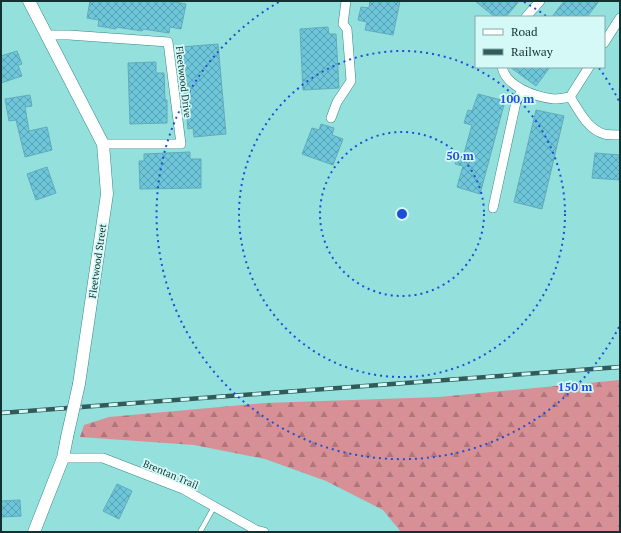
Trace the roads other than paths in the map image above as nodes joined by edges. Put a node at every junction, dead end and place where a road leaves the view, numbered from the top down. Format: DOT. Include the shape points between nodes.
graph roads {
  1 [pos="29,1"];
  2 [pos="346,1"];
  3 [pos="540,1"];
  4 [pos="527,16"];
  5 [pos="620,18"];
  6 [pos="48,35"];
  7 [pos="605,41"];
  8 [pos="502,68"];
  9 [pos="588,68"];
  10 [pos="522,90"];
  11 [pos="570,97"];
  12 [pos="331,118"];
  13 [pos="620,135"];
  14 [pos="103,144"];
  15 [pos="493,208"];
  16 [pos="63,458"];
  17 [pos="214,507"];
  18 [pos="34,532"];
  19 [pos="200,532"];
  20 [pos="264,532"];
  1 -- 6 [label="street, Fleetwood Street"];
  2 -- 12 [label="street" via="343,24 347,29 351,81 337,102"];
  3 -- 4 [label="street"];
  5 -- 7 [label="street"];
  6 -- 14 [label="street, Fleetwood Street"];
  6 -- 14 [label="street, Fleetwood Drive" via="168,42 180,144"];
  8 -- 10 [label="street" via="513,84"];
  9 -- 11 [label="street"];
  10 -- 11 [label="street" via="555,99"];
  10 -- 15 [label="street" via="516,102"];
  11 -- 13 [label="street" via="586,122 596,130 605,134"];
  14 -- 16 [label="street, Fleetwood Street, bridge" via="107,194 79,384"];
  16 -- 17 [label="street, Brentan Trail" via="103,458 183,489"];
  16 -- 18 [label="street, Fleetwood Street"];
  17 -- 19 [label="lane"];
  17 -- 20 [label="street, Brentan Trail"];
}
